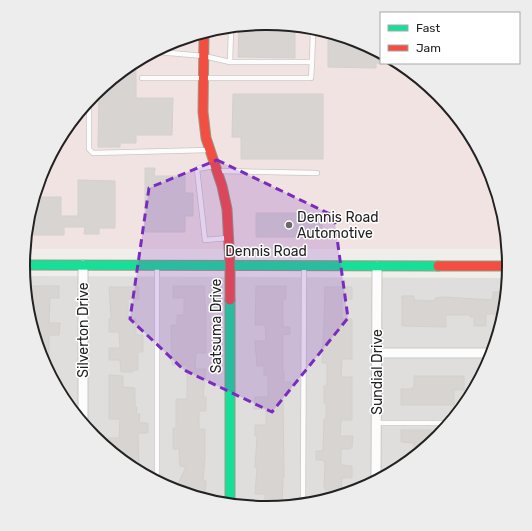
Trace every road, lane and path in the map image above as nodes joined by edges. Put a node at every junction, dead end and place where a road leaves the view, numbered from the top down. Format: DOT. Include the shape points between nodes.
graph roads {
  1 [pos="230,33"];
  2 [pos="313,35"];
  3 [pos="204,38"];
  4 [pos="165,53"];
  5 [pos="204,56"];
  6 [pos="230,62"];
  7 [pos="312,62"];
  8 [pos="142,78"];
  9 [pos="204,79"];
  10 [pos="89,110"];
  11 [pos="210,150"];
  12 [pos="216,169"];
  13 [pos="317,173"];
  14 [pos="229,238"];
  15 [pos="30,265"];
  16 [pos="83,265"];
  17 [pos="157,265"];
  18 [pos="230,265"];
  19 [pos="304,266"];
  20 [pos="377,266"];
  21 [pos="502,266"];
  22 [pos="377,353"];
  23 [pos="485,353"];
  24 [pos="83,414"];
  25 [pos="442,422"];
  26 [pos="376,423"];
  27 [pos="156,474"];
  28 [pos="376,474"];
  29 [pos="230,498"];
  30 [pos="303,498"];
  1 -- 6 [label="lane"];
  2 -- 7 [label="lane"];
  3 -- 5 [label="street, Satsuma Drive"];
  4 -- 5 [label="lane"];
  5 -- 6 [label="lane"];
  5 -- 9 [label="street, Satsuma Drive"];
  6 -- 7 [label="lane"];
  7 -- 9 [label="lane" via="311,78"];
  8 -- 9 [label="lane"];
  9 -- 11 [label="street, Satsuma Drive" via="203,112"];
  10 -- 11 [label="lane" via="89,149 93,153"];
  11 -- 12 [label="street, Satsuma Drive"];
  12 -- 13 [label="lane"];
  12 -- 14 [label="street, Satsuma Drive" via="227,209"];
  12 -- 14 [label="lane" via="196,169 205,240"];
  14 -- 18 [label="street, Satsuma Drive"];
  15 -- 16 [label="street, Dennis Road"];
  16 -- 17 [label="street, Dennis Road"];
  16 -- 24 [label="street, Silverton Drive"];
  17 -- 18 [label="street, Dennis Road"];
  17 -- 27 [label="lane"];
  18 -- 19 [label="street, Dennis Road"];
  18 -- 29 [label="street, Satsuma Drive"];
  19 -- 20 [label="street, Dennis Road"];
  19 -- 30 [label="lane"];
  20 -- 21 [label="street, Dennis Road"];
  20 -- 22 [label="street, Sundial Drive"];
  22 -- 23 [label="street"];
  22 -- 26 [label="street, Sundial Drive"];
  25 -- 26 [label="lane"];
  26 -- 28 [label="street, Sundial Drive"];
}
